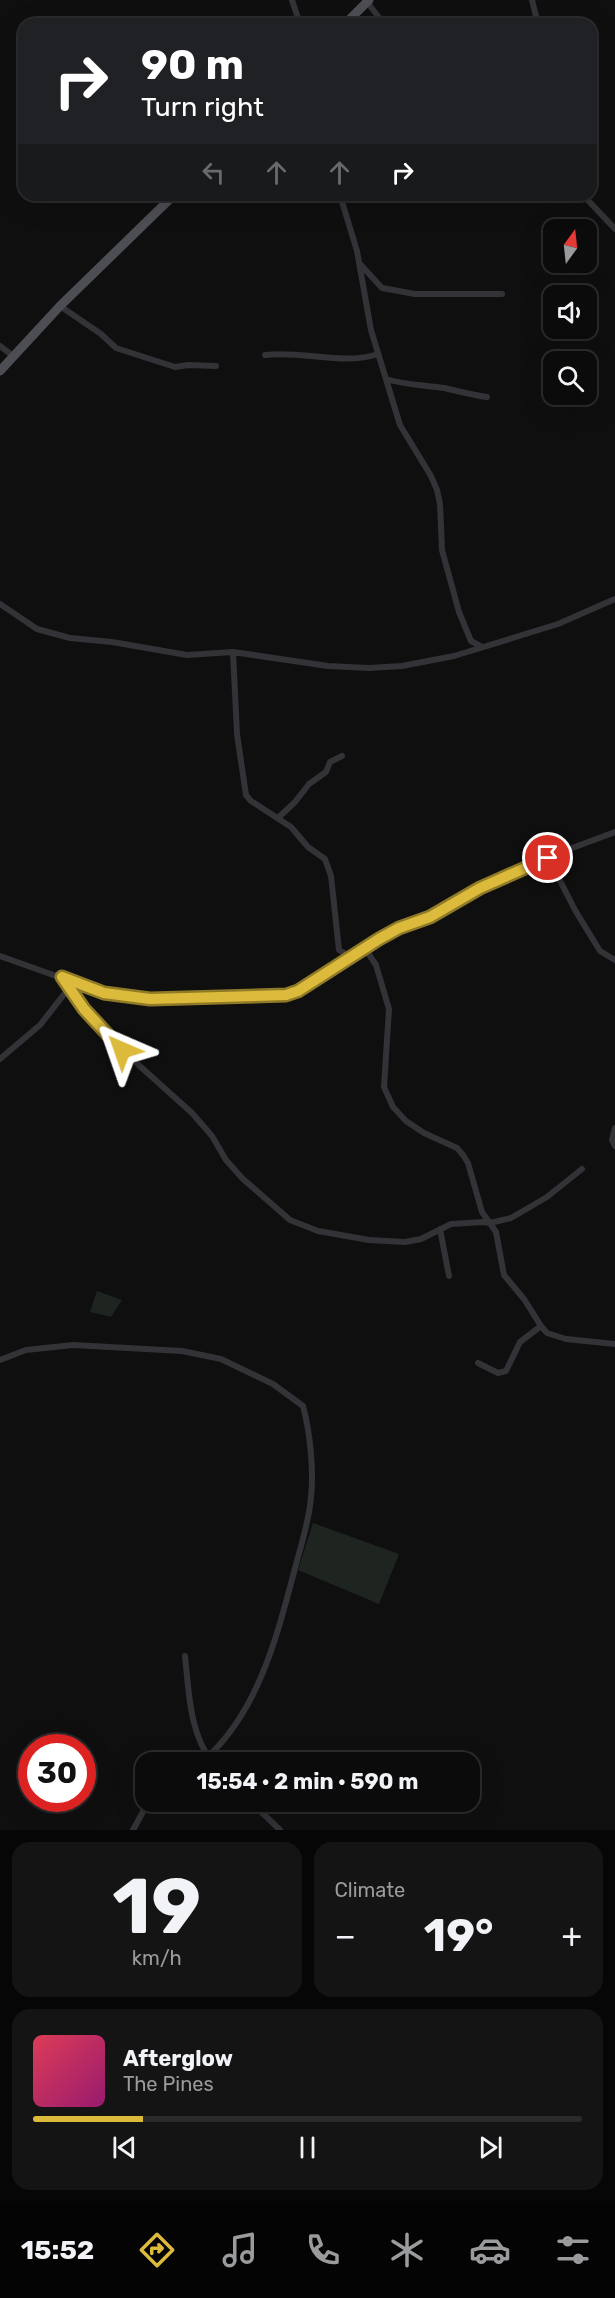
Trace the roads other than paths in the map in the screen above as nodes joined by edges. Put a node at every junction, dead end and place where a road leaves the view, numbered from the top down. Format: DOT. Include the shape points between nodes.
graph roads {
  1 [pos="292,0"];
  2 [pos="532,0"];
  3 [pos="368,1"];
  4 [pos="298,18"];
  5 [pos="351,18"];
  6 [pos="380,18"];
  7 [pos="536,18"];
  8 [pos="168,201"];
  9 [pos="342,201"];
  10 [pos="589,201"];
  11 [pos="615,229"];
  12 [pos="359,264"];
  13 [pos="502,294"];
  14 [pos="60,306"];
  15 [pos="0,346"];
  16 [pos="378,354"];
  17 [pos="266,355"];
  18 [pos="14,356"];
  19 [pos="216,366"];
  20 [pos="0,371"];
  21 [pos="386,379"];
  22 [pos="487,397"];
  23 [pos="615,599"];
  24 [pos="0,604"];
  25 [pos="482,647"];
  26 [pos="233,652"];
  27 [pos="342,756"];
  28 [pos="278,818"];
  29 [pos="615,832"];
  30 [pos="548,858"];
  31 [pos="353,955"];
  32 [pos="0,956"];
  33 [pos="615,960"];
  34 [pos="62,977"];
  35 [pos="69,988"];
  36 [pos="0,1059"];
  37 [pos="615,1128"];
  38 [pos="615,1146"];
  39 [pos="582,1169"];
  40 [pos="490,1223"];
  41 [pos="440,1229"];
  42 [pos="449,1276"];
  43 [pos="540,1326"];
  44 [pos="615,1344"];
  45 [pos="0,1360"];
  46 [pos="478,1363"];
  47 [pos="185,1656"];
  48 [pos="204,1752"];
  49 [pos="214,1752"];
  50 [pos="143,1812"];
  51 [pos="261,1812"];
  52 [pos="133,1830"];
  53 [pos="279,1830"];
  1 -- 4 [label="street"];
  2 -- 7 [label="street"];
  3 -- 5 [label="main road"];
  3 -- 6 [label="street"];
  8 -- 14 [label="main road"];
  9 -- 12 [label="street"];
  10 -- 11 [label="street"];
  12 -- 13 [label="street" via="382,288 415,294"];
  12 -- 16 [label="street"];
  14 -- 18 [label="main road"];
  14 -- 19 [label="street" via="116,348 175,367"];
  15 -- 18 [label="street"];
  16 -- 17 [label="street" via="345,359"];
  16 -- 21 [label="street"];
  18 -- 20 [label="main road"];
  21 -- 22 [label="street"];
  21 -- 25 [label="street" via="400,425 437,490 442,550 450,582 467,633"];
  23 -- 25 [label="street" via="558,624"];
  24 -- 26 [label="street" via="37,629 70,638 187,655"];
  25 -- 26 [label="street" via="420,664 369,668"];
  26 -- 28 [label="street" via="234,706 244,789 251,801"];
  27 -- 28 [label="street" via="330,762 326,772 309,784"];
  28 -- 31 [label="street" via="328,865 339,950"];
  29 -- 30 [label="street"];
  30 -- 31 [label="street" via="399,928"];
  30 -- 33 [label="street" via="600,951"];
  31 -- 34 [label="street" via="298,991 268,997 122,997"];
  31 -- 40 [label="street" via="364,952 372,956 389,1009 384,1086 390,1101 406,1121 463,1155 482,1212"];
  32 -- 34 [label="street"];
  34 -- 35 [label="street"];
  35 -- 36 [label="street" via="40,1025"];
  35 -- 41 [label="street" via="122,1050 192,1113 243,1179 290,1220 318,1231 369,1240 405,1242"];
  37 -- 38 [label="street"];
  39 -- 40 [label="street" via="547,1197 511,1218"];
  40 -- 41 [label="street" via="451,1224"];
  40 -- 43 [label="street" via="499,1242 504,1275"];
  41 -- 42 [label="street"];
  43 -- 44 [label="street" via="547,1333 566,1339"];
  43 -- 46 [label="street" via="520,1342 506,1371 498,1373"];
  45 -- 49 [label="street" via="26,1350 73,1345 182,1351 221,1359 273,1384 303,1406 310,1451 309,1515 280,1623 254,1694"];
  47 -- 48 [label="street" via="190,1709"];
  50 -- 52 [label="street"];
  51 -- 53 [label="street"];
}
